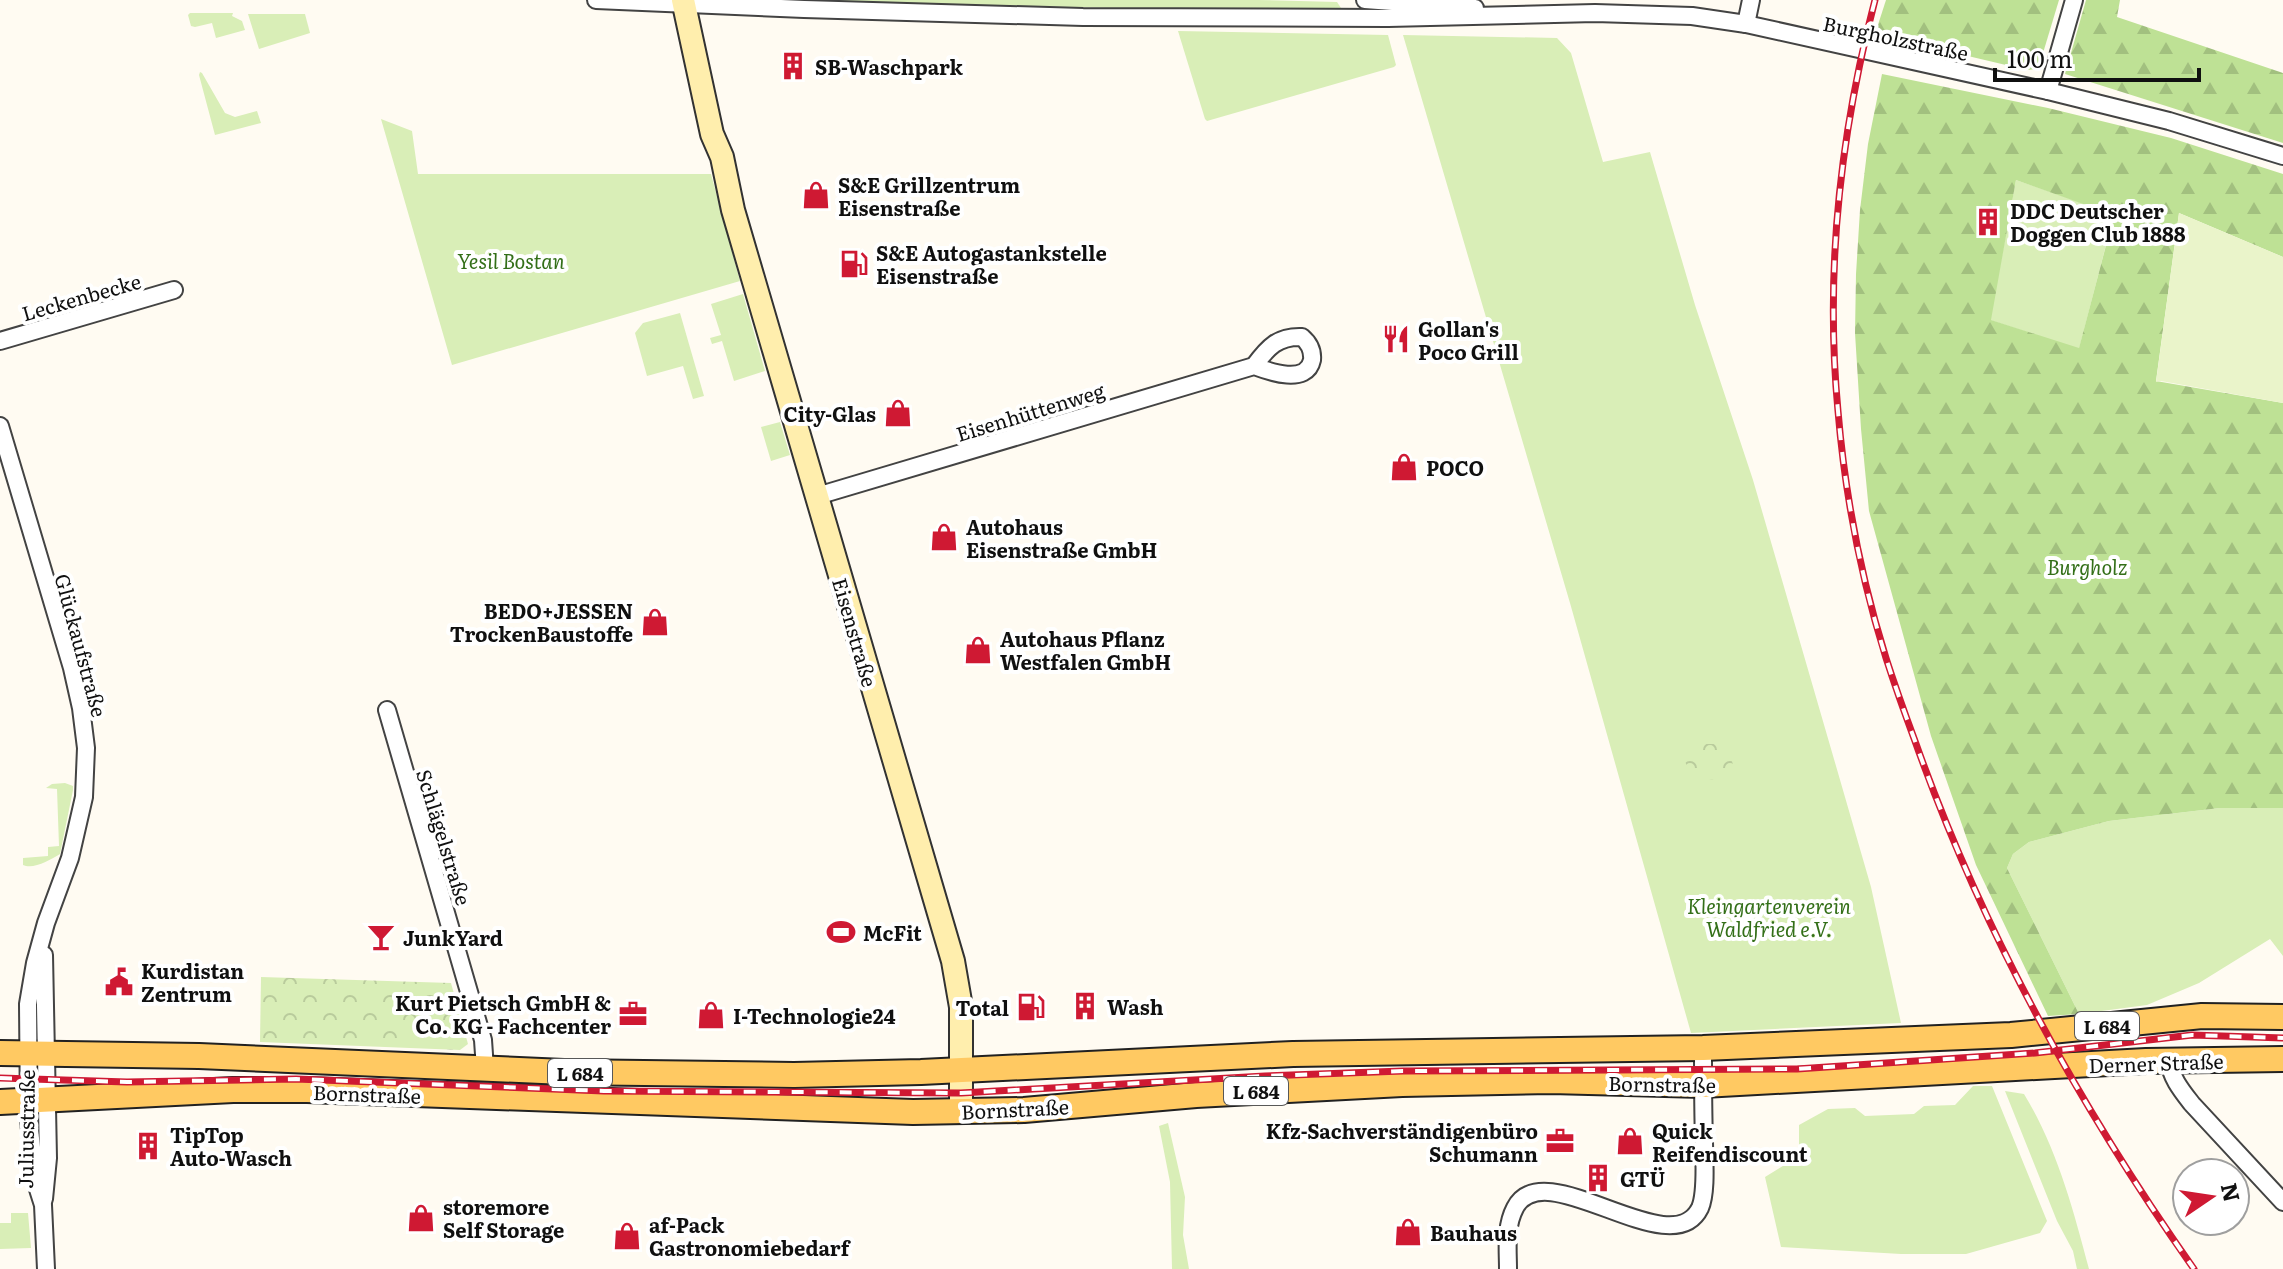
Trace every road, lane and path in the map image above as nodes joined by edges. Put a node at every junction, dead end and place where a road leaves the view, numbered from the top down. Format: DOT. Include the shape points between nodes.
graph roads {
  1 [pos="596,0"];
  2 [pos="1365,0"];
  3 [pos="1751,0"];
  4 [pos="2074,0"];
  5 [pos="691,2"];
  6 [pos="1444,11"];
  7 [pos="1746,24"];
  8 [pos="2048,91"];
  9 [pos="2283,156"];
  10 [pos="174,290"];
  11 [pos="0,341"];
  12 [pos="1254,366"];
  13 [pos="0,426"];
  14 [pos="817,496"];
  15 [pos="387,710"];
  16 [pos="2276,1013"];
  17 [pos="2011,1035"];
  18 [pos="1703,1048"];
  19 [pos="0,1053"];
  20 [pos="38,1054"];
  21 [pos="2283,1059"];
  22 [pos="2169,1061"];
  23 [pos="2029,1068"];
  24 [pos="485,1069"];
  25 [pos="962,1071"];
  26 [pos="1703,1085"];
  27 [pos="38,1100"];
  28 [pos="0,1102"];
  29 [pos="961,1111"];
  30 [pos="2283,1202"];
  31 [pos="46,1269"];
  32 [pos="1508,1269"];
  1 -- 5 [label="street, Burgholzstraße"];
  2 -- 6 [label="street, Burgholzstraße"];
  3 -- 7 [label="street"];
  4 -- 8 [label="street"];
  5 -- 6 [label="street, Burgholzstraße" via="1083,17"];
  5 -- 14 [label="street, Eisenstraße" via="724,132 722,157 733,210"];
  6 -- 7 [label="street, Burgholzstraße" via="1692,16"];
  7 -- 8 [label="street, Burgholzstraße"];
  8 -- 9 [label="street, Burgholzstraße"];
  10 -- 11 [label="street, Leckenbecke"];
  12 -- 14 [label="street, Eisenhüttenweg"];
  13 -- 20 [label="street, Glückaufstraße" via="74,677 86,748 84,797 28,1004"];
  14 -- 25 [label="street, Eisenstraße" via="953,961 961,1007"];
  15 -- 24 [label="street, Schlägelstraße" via="483,1040"];
  16 -- 17 [label="main road, Derner Straße / L 684"];
  17 -- 18 [label="main road, Bornstraße / L 684"];
  18 -- 25 [label="main road, Bornstraße / L 684" via="1279,1055"];
  18 -- 26 [label="street"];
  19 -- 20 [label="main road, Bornstraße / L 684"];
  20 -- 24 [label="main road, Bornstraße / L 684"];
  20 -- 27 [label="street, Juliusstraße"];
  21 -- 22 [label="main road, Derner Straße / L 684"];
  22 -- 23 [label="main road, Derner Straße / L 684"];
  22 -- 30 [label="street" via="2192,1104"];
  23 -- 26 [label="main road, Bornstraße / L 684"];
  24 -- 25 [label="main road, Bornstraße / L 684" via="693,1075"];
  25 -- 29 [label="street, Eisenstraße"];
  26 -- 29 [label="main road, Bornstraße / L 684" via="1402,1084"];
  26 -- 32 [label="street" via="1704,1171 1695,1214 1681,1224 1663,1226 1565,1194 1531,1194 1514,1209 1508,1228"];
  27 -- 28 [label="main road, Bornstraße / L 684"];
  27 -- 29 [label="main road, Bornstraße / L 684" via="295,1090"];
  27 -- 31 [label="street, Juliusstraße" via="48,1158 43,1205"];
}
